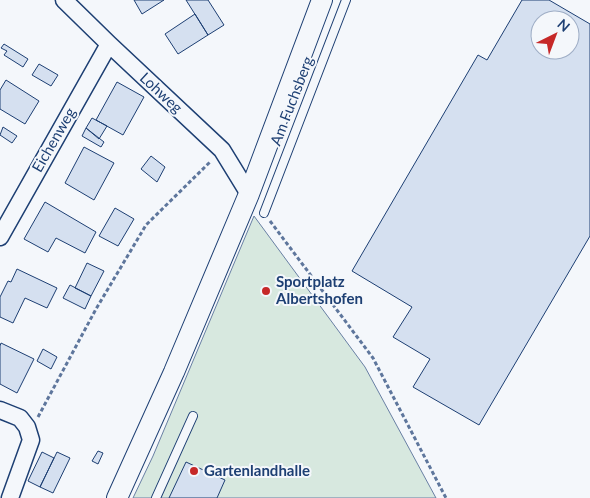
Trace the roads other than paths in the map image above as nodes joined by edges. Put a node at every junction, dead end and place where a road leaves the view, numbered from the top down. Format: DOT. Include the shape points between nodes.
graph roads {
  1 [pos="64,0"];
  2 [pos="322,0"];
  3 [pos="346,0"];
  4 [pos="109,44"];
  5 [pos="250,194"];
  6 [pos="264,213"];
  7 [pos="2,228"];
  8 [pos="0,410"];
  9 [pos="193,416"];
  10 [pos="10,498"];
  11 [pos="117,498"];
  12 [pos="156,498"];
  1 -- 4 [label="street, Lohweg"];
  2 -- 5 [label="street"];
  3 -- 6 [label="lane, Am Fuchsberg"];
  4 -- 5 [label="street, Lohweg" via="222,150"];
  4 -- 7 [label="street, Eichenweg"];
  5 -- 11 [label="street"];
  8 -- 10 [label="street" via="20,418 31,440"];
  9 -- 12 [label="lane"];
}
